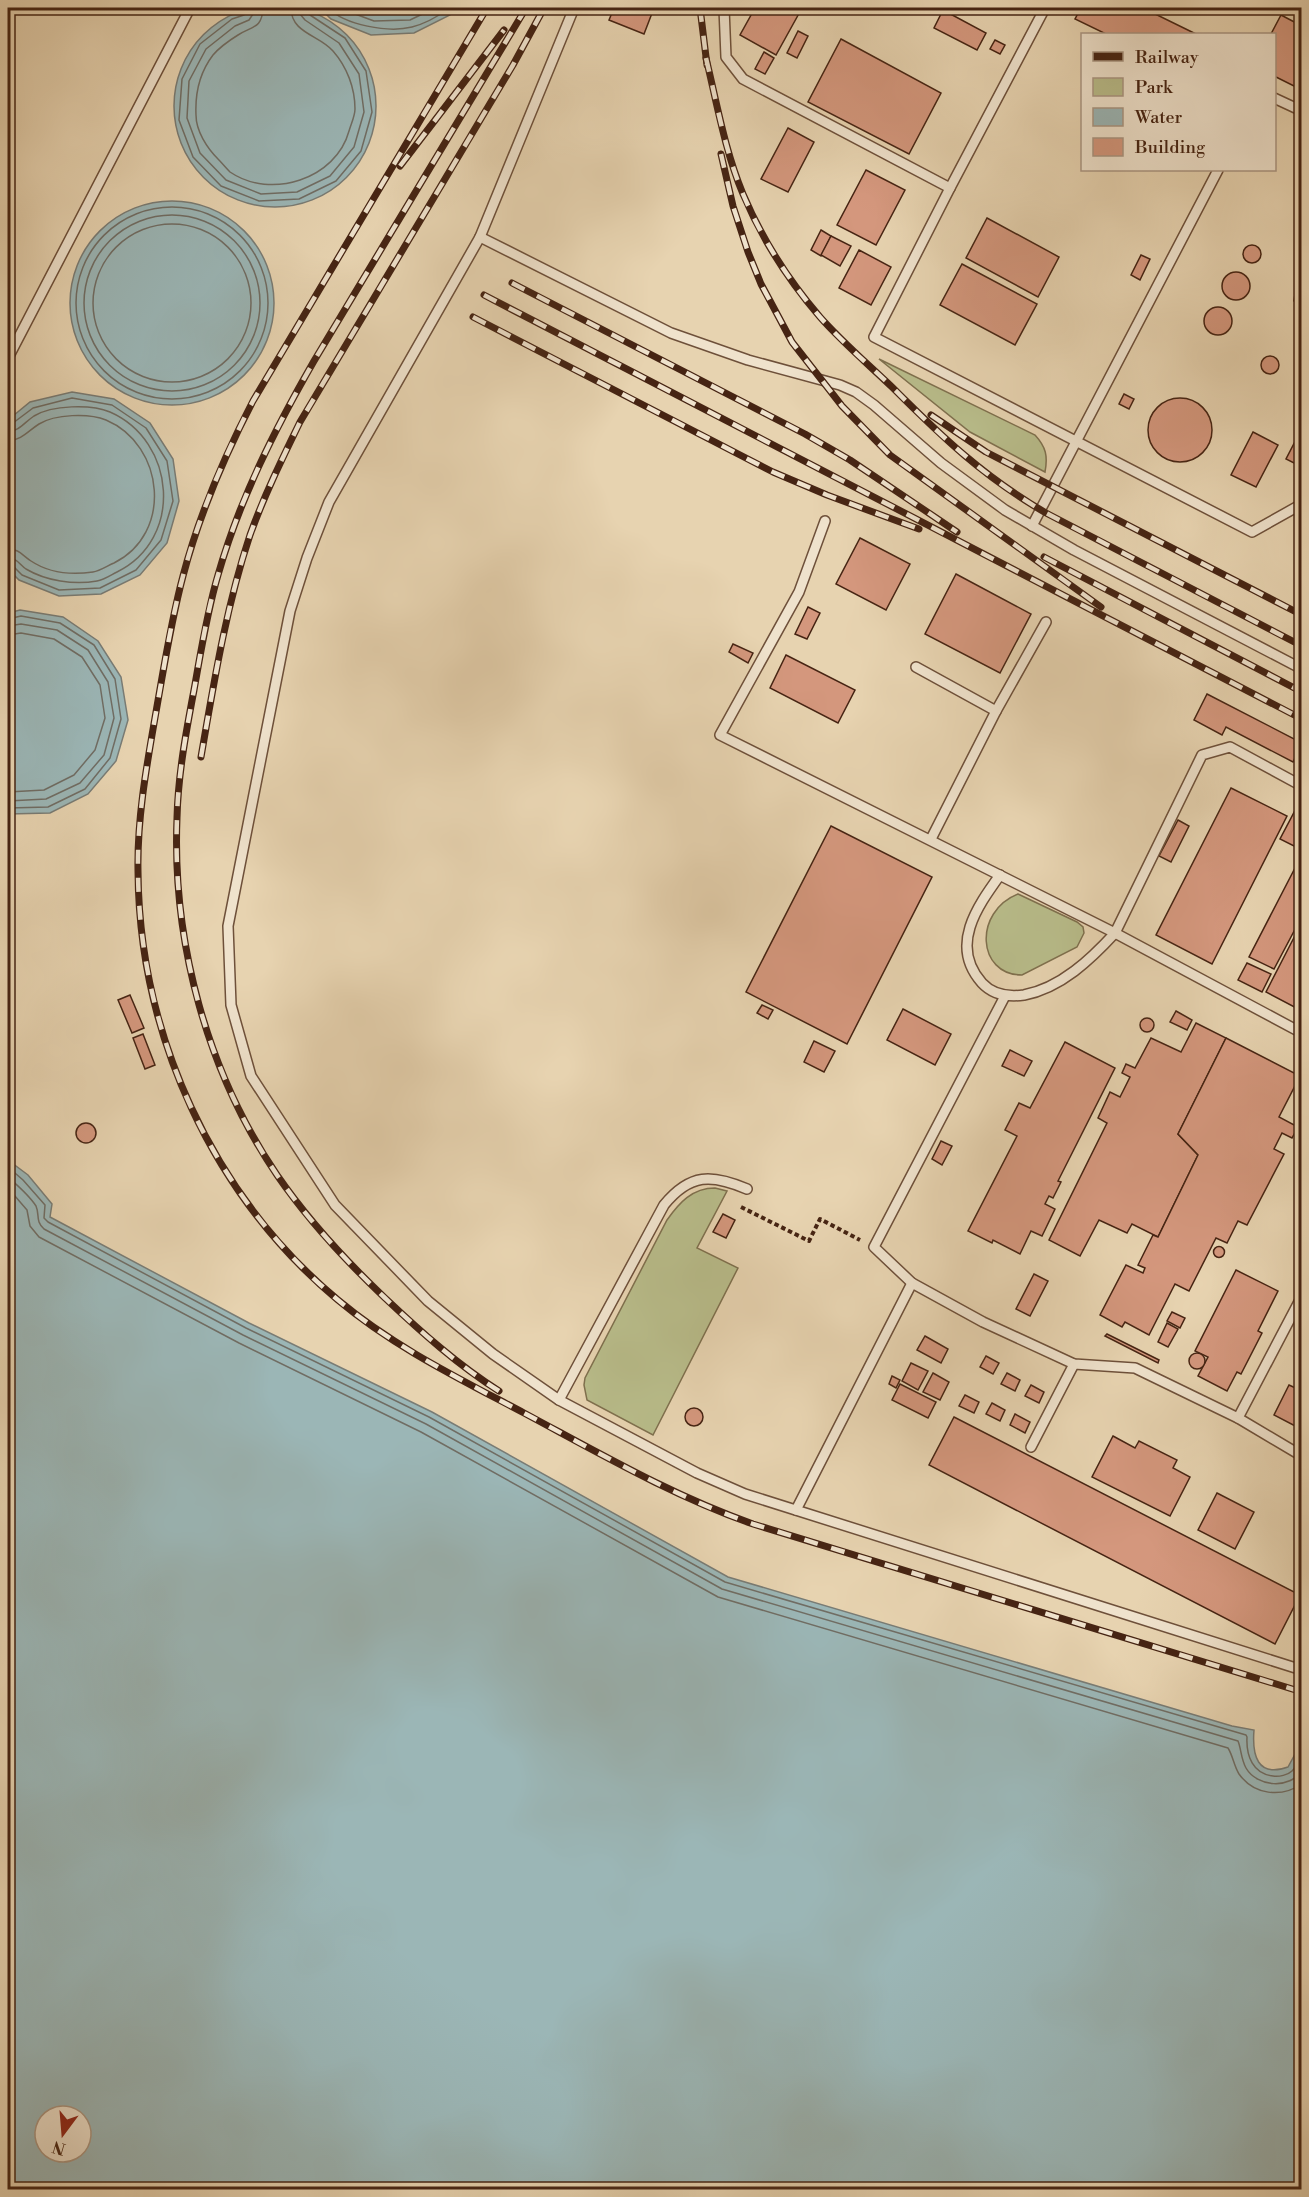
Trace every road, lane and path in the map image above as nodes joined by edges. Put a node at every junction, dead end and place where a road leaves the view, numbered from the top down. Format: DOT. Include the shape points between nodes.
graph roads {
  1 [pos="190,8"];
  2 [pos="574,8"];
  3 [pos="724,8"];
  4 [pos="1045,8"];
  5 [pos="1276,98"];
  6 [pos="1302,111"];
  7 [pos="1217,171"];
  8 [pos="950,188"];
  9 [pos="480,237"];
  10 [pos="11,343"];
  11 [pos="8,358"];
  12 [pos="1076,441"];
  13 [pos="1302,504"];
  14 [pos="825,521"];
  15 [pos="1032,526"];
  16 [pos="1046,622"];
  17 [pos="916,667"];
  18 [pos="1302,669"];
  19 [pos="996,711"];
  20 [pos="1302,786"];
  21 [pos="931,839"];
  22 [pos="1000,875"];
  23 [pos="1115,933"];
  24 [pos="1005,996"];
  25 [pos="1302,1033"];
  26 [pos="747,1189"];
  27 [pos="874,1247"];
  28 [pos="912,1283"];
  29 [pos="1302,1296"];
  30 [pos="1074,1364"];
  31 [pos="559,1400"];
  32 [pos="1238,1418"];
  33 [pos="1030,1447"];
  34 [pos="1302,1456"];
  35 [pos="796,1510"];
  36 [pos="1302,1670"];
  1 -- 10 [label="lane"];
  2 -- 9 [label="lane"];
  3 -- 8 [label="lane" via="726,57 743,79"];
  4 -- 8 [label="lane"];
  5 -- 6 [label="lane"];
  7 -- 12 [label="lane"];
  8 -- 12 [label="lane" via="874,337"];
  9 -- 15 [label="lane" via="671,333 856,392 979,493"];
  9 -- 31 [label="lane" via="329,502 303,569 290,611 228,926 231,1005 251,1076 335,1204 428,1301 493,1354"];
  10 -- 11 [label="lane"];
  12 -- 13 [label="lane" via="1252,532"];
  12 -- 15 [label="lane"];
  14 -- 21 [label="lane" via="799,592 720,735"];
  15 -- 18 [label="lane"];
  16 -- 19 [label="lane"];
  17 -- 19 [label="lane"];
  19 -- 21 [label="lane"];
  20 -- 23 [label="lane" via="1230,747 1202,754"];
  21 -- 22 [label="lane"];
  22 -- 23 [label="lane"];
  22 -- 24 [label="lane" via="977,908 969,931 967,955 974,974 988,989"];
  23 -- 24 [label="lane" via="1061,980 1033,992"];
  23 -- 25 [label="lane"];
  24 -- 27 [label="lane"];
  26 -- 27 [label="path" via="739,1206 809,1241 820,1219"];
  26 -- 31 [label="lane" via="727,1180 703,1178 672,1195"];
  27 -- 28 [label="lane"];
  28 -- 30 [label="lane" via="983,1322"];
  28 -- 35 [label="lane"];
  29 -- 32 [label="lane"];
  30 -- 32 [label="lane" via="1135,1368"];
  30 -- 33 [label="lane"];
  31 -- 35 [label="lane" via="696,1473"];
  32 -- 34 [label="lane"];
  35 -- 36 [label="lane"];
}
